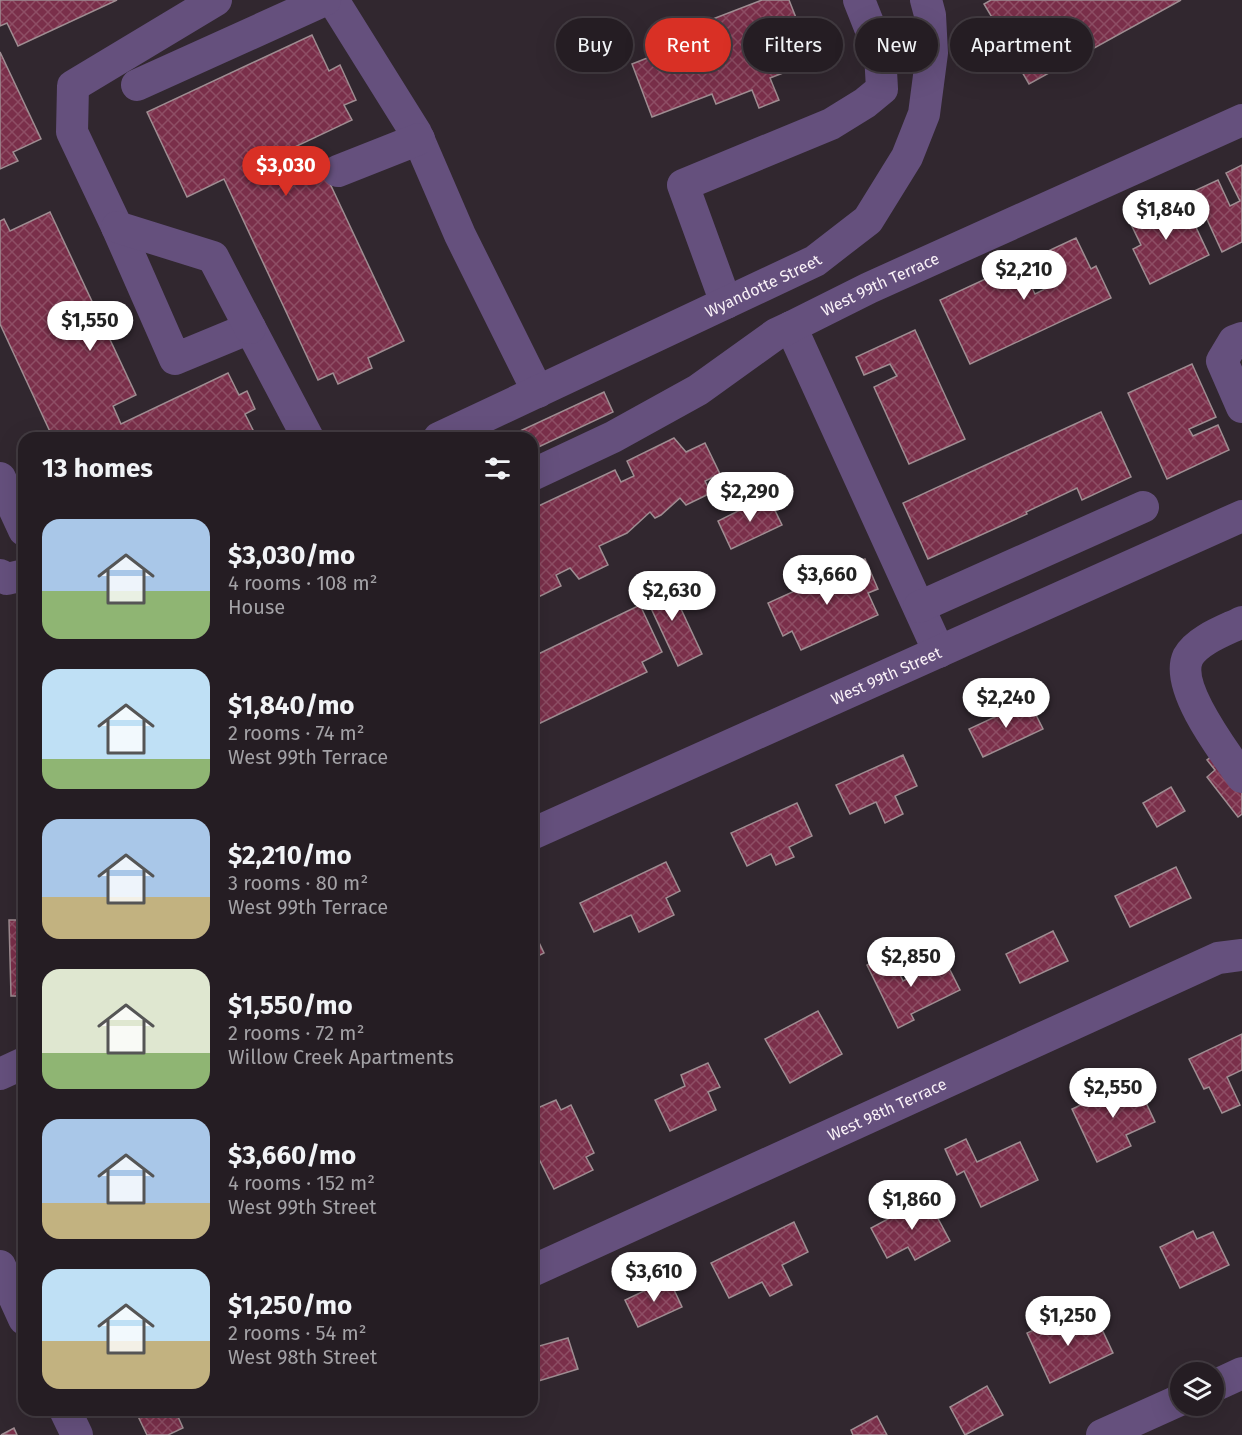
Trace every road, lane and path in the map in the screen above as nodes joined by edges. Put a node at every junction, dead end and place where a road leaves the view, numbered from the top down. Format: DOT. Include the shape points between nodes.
graph roads {
  1 [pos="216,0"];
  2 [pos="325,0"];
  3 [pos="333,0"];
  4 [pos="859,0"];
  5 [pos="926,0"];
  6 [pos="928,82"];
  7 [pos="137,85"];
  8 [pos="882,89"];
  9 [pos="1242,120"];
  10 [pos="419,139"];
  11 [pos="338,171"];
  12 [pos="117,227"];
  13 [pos="726,303"];
  14 [pos="791,327"];
  15 [pos="250,328"];
  16 [pos="1242,338"];
  17 [pos="538,392"];
  18 [pos="1242,407"];
  19 [pos="305,432"];
  20 [pos="452,432"];
  21 [pos="538,472"];
  22 [pos="0,478"];
  23 [pos="1143,507"];
  24 [pos="1242,516"];
  25 [pos="18,517"];
  26 [pos="0,575"];
  27 [pos="18,576"];
  28 [pos="919,607"];
  29 [pos="1242,622"];
  30 [pos="939,652"];
  31 [pos="1242,777"];
  32 [pos="538,831"];
  33 [pos="1242,955"];
  34 [pos="18,1066"];
  35 [pos="0,1074"];
  36 [pos="0,1266"];
  37 [pos="538,1268"];
  38 [pos="18,1306"];
  39 [pos="1242,1373"];
  40 [pos="1224,1381"];
  41 [pos="1170,1404"];
  42 [pos="68,1416"];
  43 [pos="77,1435"];
  44 [pos="1102,1435"];
  1 -- 12 [label="street" via="73,86 72,132"];
  2 -- 7 [label="street"];
  3 -- 10 [label="street"];
  4 -- 8 [label="street" via="880,54"];
  5 -- 6 [label="street, Wyandotte Street" via="933,53"];
  6 -- 8 [label="street"];
  6 -- 13 [label="street, Wyandotte Street" via="924,114 907,158 868,220 815,261"];
  8 -- 13 [label="street" via="831,124 683,186"];
  9 -- 14 [label="street, West 99th Terrace"];
  10 -- 11 [label="street"];
  10 -- 17 [label="street" via="460,235"];
  12 -- 15 [label="street" via="213,257"];
  12 -- 15 [label="street" via="174,359"];
  13 -- 17 [label="street, Wyandotte Street"];
  14 -- 21 [label="street, West 99th Terrace" via="698,390"];
  14 -- 28 [label="street"];
  15 -- 19 [label="street"];
  16 -- 18 [label="street" via="1234,341 1222,362"];
  17 -- 20 [label="street, Wyandotte Street"];
  22 -- 25 [label="street"];
  23 -- 28 [label="street"];
  24 -- 30 [label="street, West 99th Street"];
  26 -- 27 [label="street" via="7,579"];
  28 -- 30 [label="street"];
  29 -- 31 [label="street" via="1204,640 1188,657 1186,675 1192,697 1214,738"];
  30 -- 32 [label="street, West 99th Street"];
  33 -- 37 [label="street, West 98th Terrace" via="1218,958"];
  34 -- 35 [label="street"];
  36 -- 38 [label="street"];
  39 -- 40 [label="street"];
  41 -- 44 [label="street"];
  42 -- 43 [label="street"];
}
